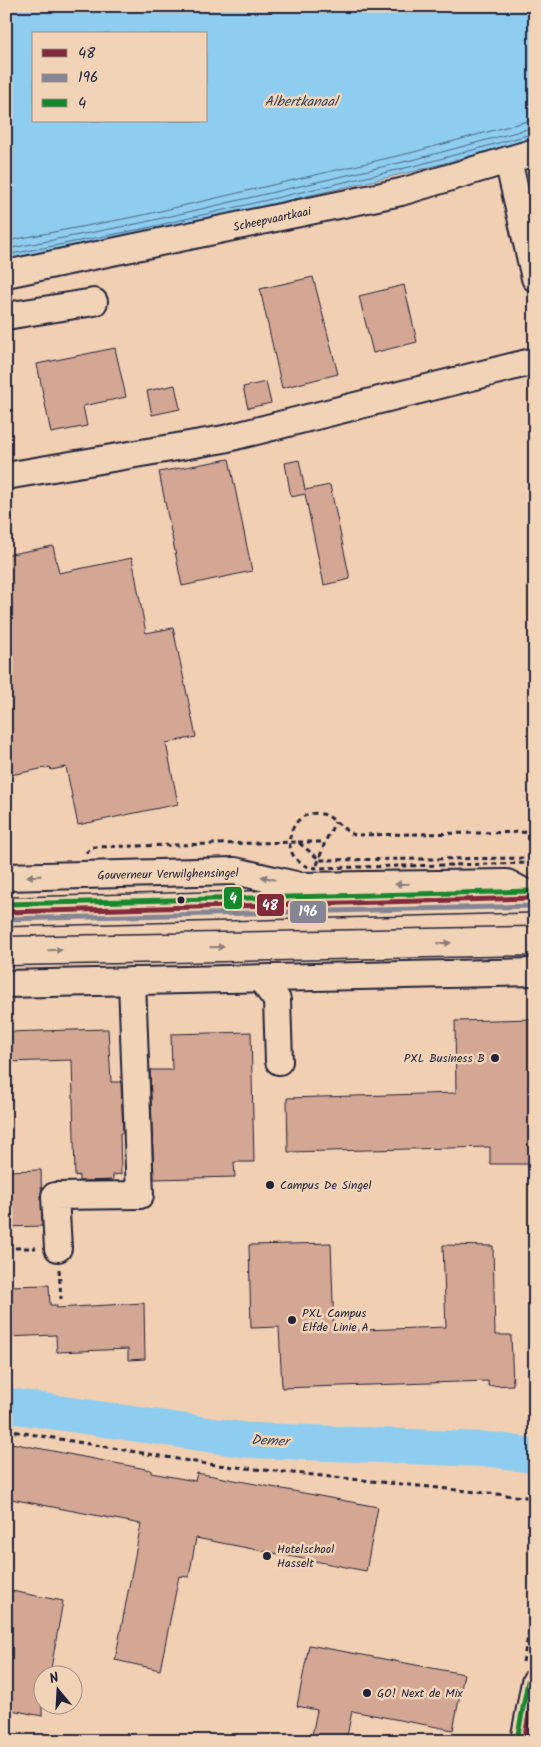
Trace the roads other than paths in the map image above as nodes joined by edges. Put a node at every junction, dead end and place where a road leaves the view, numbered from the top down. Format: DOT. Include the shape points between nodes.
graph roads {
  1 [pos="535,152"];
  2 [pos="508,160"];
  3 [pos="6,274"];
  4 [pos="535,278"];
  5 [pos="94,302"];
  6 [pos="6,316"];
  7 [pos="535,360"];
  8 [pos="6,476"];
  9 [pos="6,877"];
  10 [pos="535,898"];
  11 [pos="6,912"];
  12 [pos="535,941"];
  13 [pos="186,947"];
  14 [pos="6,951"];
  15 [pos="535,972"];
  16 [pos="261,979"];
  17 [pos="141,981"];
  18 [pos="6,984"];
  19 [pos="279,1061"];
  20 [pos="58,1248"];
  21 [pos="534,1695"];
  22 [pos="531,1737"];
  1 -- 2 [label="street, Scheepvaartkaai"];
  2 -- 3 [label="street, Scheepvaartkaai" via="401,192"];
  2 -- 4 [label="street"];
  5 -- 6 [label="street"];
  7 -- 8 [label="street" via="224,439"];
  10 -- 9 [label="street, Gouverneur Verwilghensingel, one-way" via="507,883 300,886 235,871"];
  10 -- 11 [label="highway, Gouverneur Verwilghensingel"];
  13 -- 12 [label="highway, one-way"];
  14 -- 13 [label="highway, one-way"];
  13 -- 17 [label="street"];
  15 -- 16 [label="street"];
  16 -- 17 [label="street"];
  16 -- 19 [label="street" via="277,1000"];
  17 -- 18 [label="street"];
  17 -- 20 [label="street" via="140,1195 55,1196"];
  21 -- 22 [label="street"];
}
